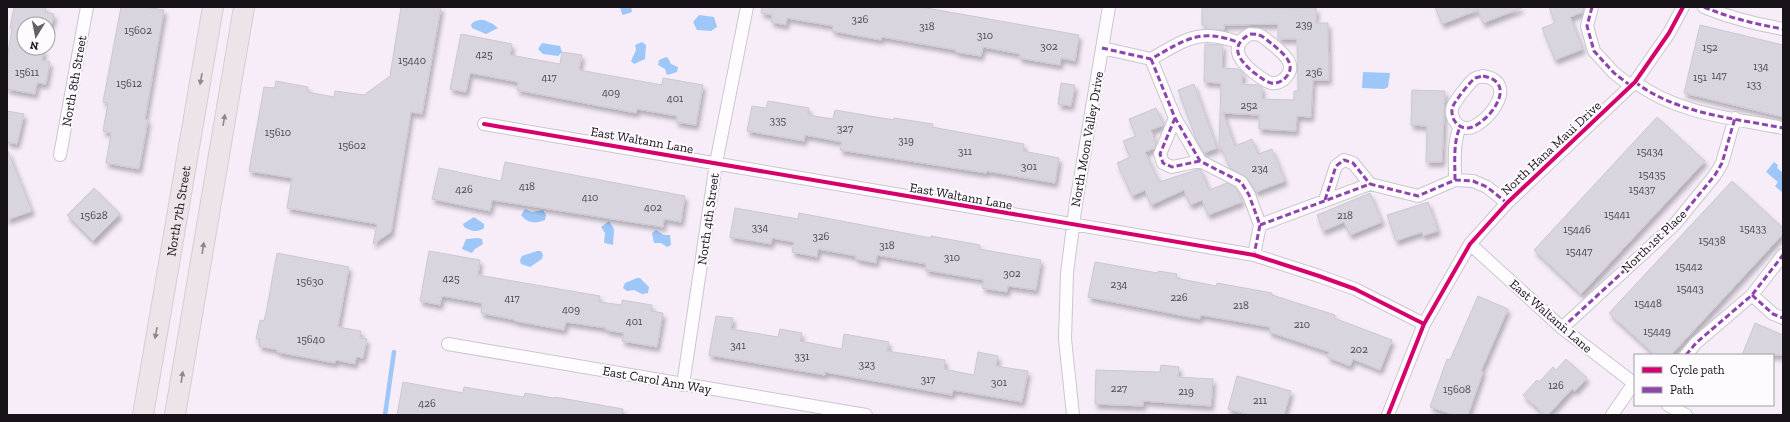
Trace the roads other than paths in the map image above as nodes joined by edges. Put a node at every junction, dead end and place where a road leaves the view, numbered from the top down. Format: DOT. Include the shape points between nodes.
graph roads {
  1 [pos="87,7"];
  2 [pos="214,7"];
  3 [pos="244,7"];
  4 [pos="747,7"];
  5 [pos="1109,7"];
  6 [pos="1592,7"];
  7 [pos="1683,7"];
  8 [pos="1704,7"];
  9 [pos="1783,29"];
  10 [pos="1240,43"];
  11 [pos="1102,48"];
  12 [pos="1151,59"];
  13 [pos="1633,84"];
  14 [pos="1175,118"];
  15 [pos="1735,118"];
  16 [pos="484,124"];
  17 [pos="1460,127"];
  18 [pos="1783,128"];
  19 [pos="60,155"];
  20 [pos="1200,161"];
  21 [pos="716,163"];
  22 [pos="1455,180"];
  23 [pos="1370,184"];
  24 [pos="1325,200"];
  25 [pos="1507,203"];
  26 [pos="1260,224"];
  27 [pos="1073,225"];
  28 [pos="1470,244"];
  29 [pos="1254,255"];
  30 [pos="1783,255"];
  31 [pos="1752,295"];
  32 [pos="1783,318"];
  33 [pos="1424,324"];
  34 [pos="1562,328"];
  35 [pos="448,344"];
  36 [pos="1687,354"];
  37 [pos="1634,383"];
  38 [pos="683,385"];
  39 [pos="1634,385"];
  40 [pos="1670,406"];
  41 [pos="142,415"];
  42 [pos="175,415"];
  43 [pos="866,415"];
  44 [pos="1074,415"];
  45 [pos="1388,415"];
  46 [pos="1612,415"];
  47 [pos="1686,415"];
  1 -- 19 [label="street, North 8th Street"];
  2 -- 41 [label="main road, North 7th Street, one-way"];
  42 -- 3 [label="main road, one-way"];
  4 -- 21 [label="street, North 4th Street"];
  5 -- 11 [label="street, North Moon Valley Drive"];
  6 -- 13 [label="street" via="1587,26 1594,51 1614,73"];
  7 -- 13 [label="street, North Hana Maui Drive" via="1669,33"];
  8 -- 9 [label="street" via="1727,17"];
  10 -- 10 [label="street" via="1238,56 1264,80 1273,83 1282,81 1288,74 1290,66 1287,57 1260,35 1250,34"];
  10 -- 12 [label="street" via="1215,36 1198,36 1185,40"];
  11 -- 12 [label="street"];
  11 -- 27 [label="street, North Moon Valley Drive"];
  12 -- 14 [label="street"];
  13 -- 15 [label="street" via="1685,108"];
  13 -- 25 [label="street, North Hana Maui Drive"];
  14 -- 20 [label="street"];
  14 -- 20 [label="street" via="1160,154 1163,163 1172,166"];
  15 -- 18 [label="street"];
  15 -- 34 [label="street, North 1st Place" via="1722,163 1675,224"];
  16 -- 21 [label="street, East Waltann Lane"];
  17 -- 17 [label="street" via="1474,128 1498,102 1500,88 1492,77 1474,79 1452,106 1452,116"];
  17 -- 22 [label="street" via="1455,146"];
  20 -- 26 [label="street" via="1241,182"];
  21 -- 27 [label="street, East Waltann Lane"];
  21 -- 38 [label="street, North 4th Street"];
  22 -- 23 [label="street" via="1418,196"];
  22 -- 25 [label="street" via="1473,181 1488,187"];
  23 -- 24 [label="street"];
  23 -- 24 [label="street" via="1353,163 1344,160 1336,166"];
  24 -- 26 [label="street"];
  25 -- 28 [label="street, North Hana Maui Drive"];
  26 -- 29 [label="street"];
  27 -- 29 [label="street, East Waltann Lane"];
  27 -- 44 [label="street, North Moon Valley Drive" via="1066,273 1065,321"];
  28 -- 33 [label="street, North Hana Maui Drive"];
  28 -- 34 [label="street, East Waltann Lane"];
  29 -- 33 [label="street, East Waltann Lane" via="1355,290"];
  30 -- 31 [label="street"];
  31 -- 32 [label="street" via="1773,314"];
  31 -- 36 [label="street" via="1696,343"];
  33 -- 45 [label="street, North Hana Maui Drive"];
  34 -- 37 [label="street, East Waltann Lane"];
  35 -- 38 [label="street, East Carol Ann Way"];
  38 -- 43 [label="street, East Carol Ann Way"];
  39 -- 46 [label="street, East Waltann Lane"];
  40 -- 47 [label="street"];
}
